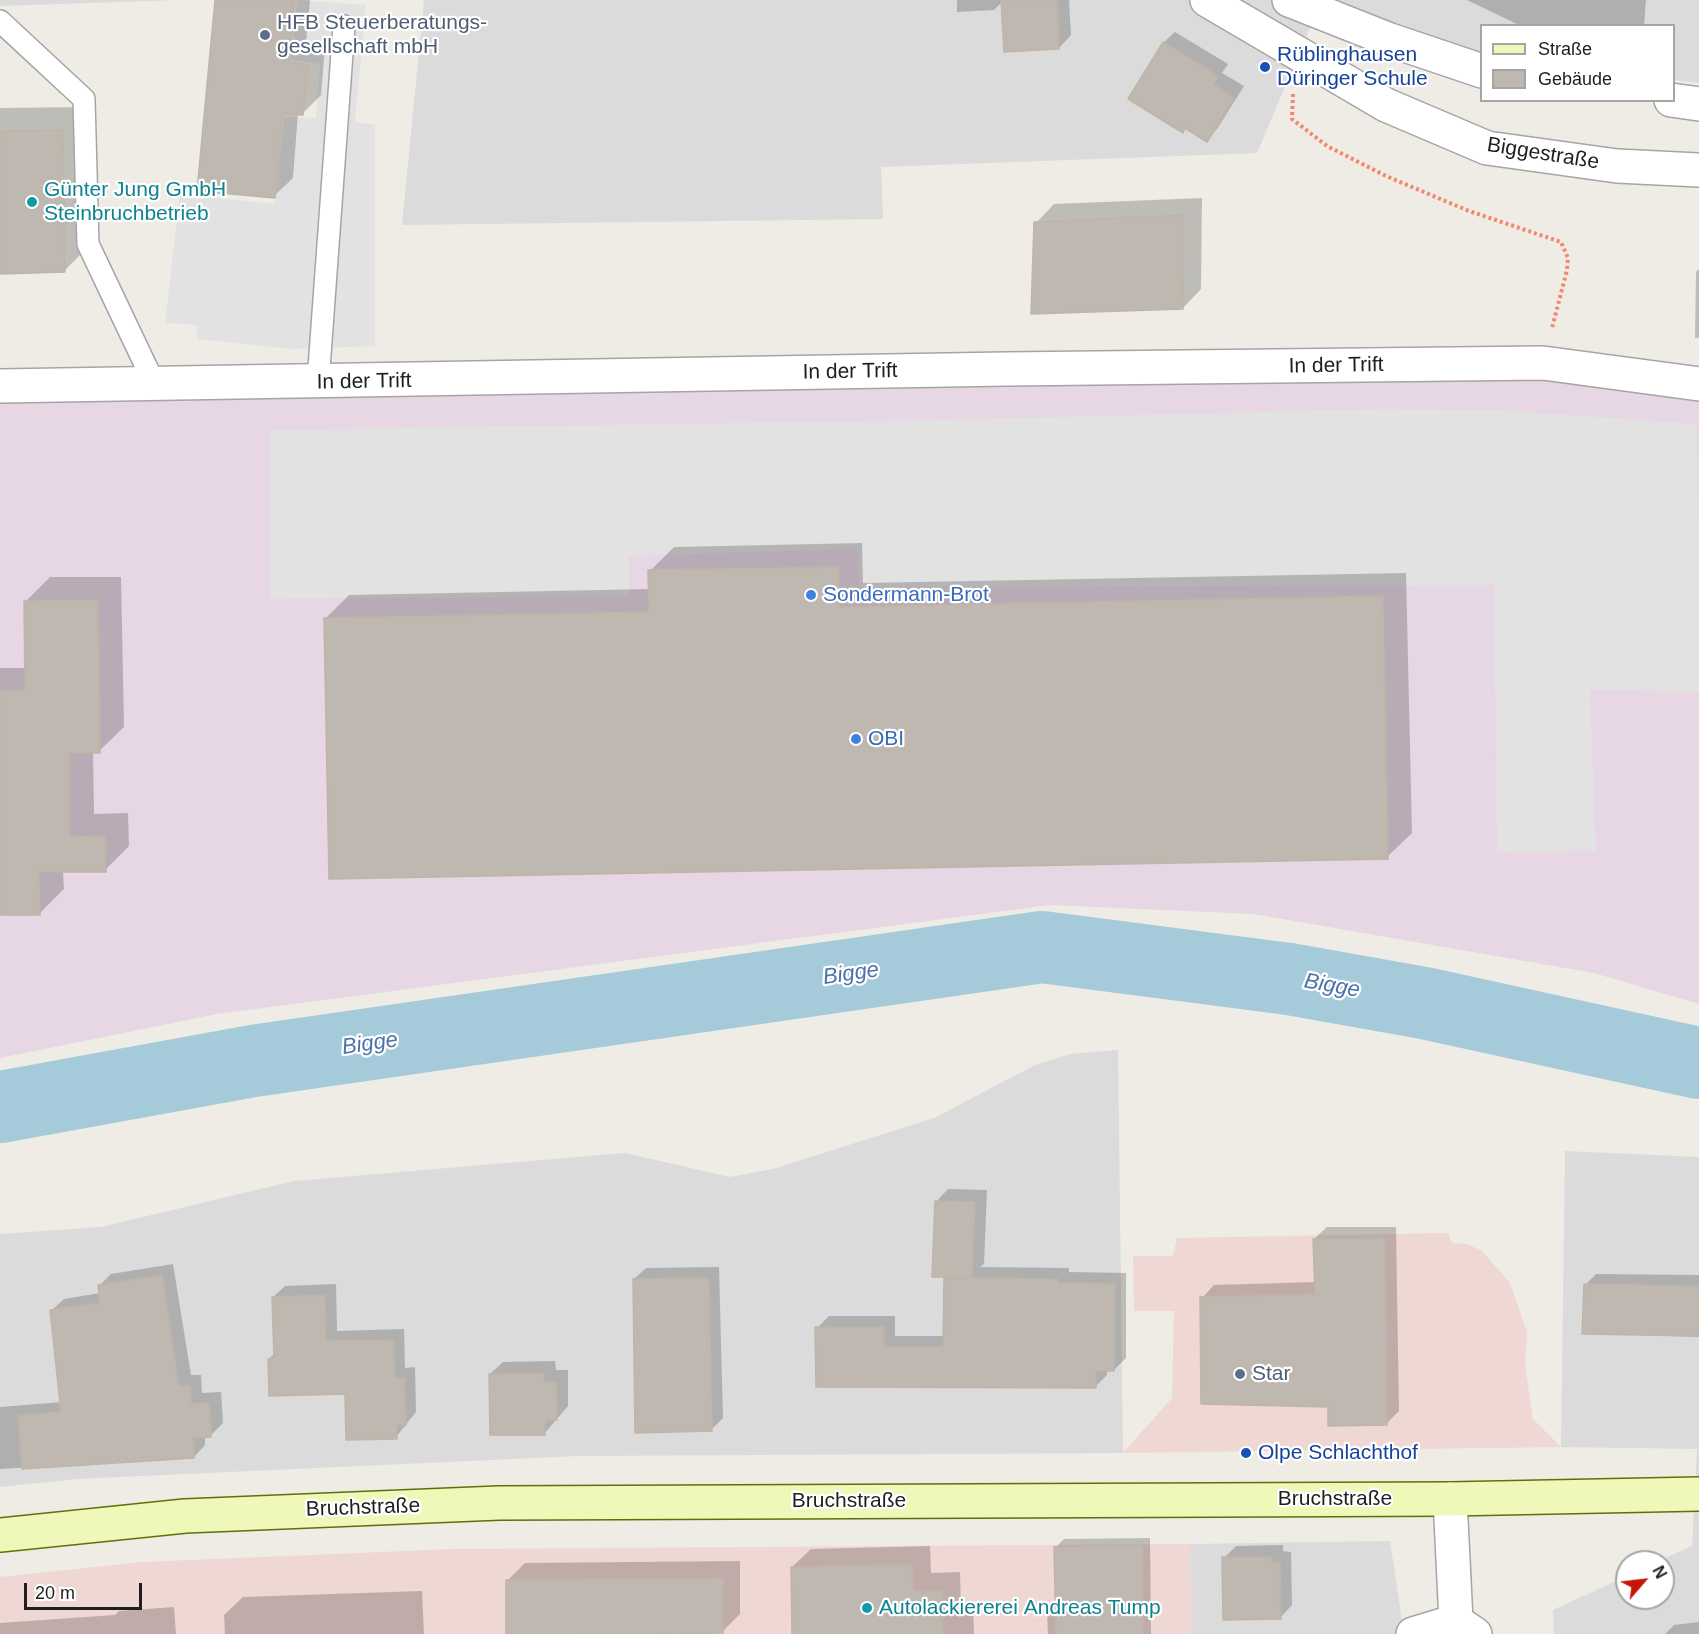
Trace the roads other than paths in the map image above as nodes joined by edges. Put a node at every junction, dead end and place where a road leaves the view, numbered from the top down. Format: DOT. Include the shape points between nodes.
graph roads {
  1 [pos="1207,0"];
  2 [pos="1289,0"];
  3 [pos="0,21"];
  4 [pos="344,26"];
  5 [pos="1480,70"];
  6 [pos="1675,101"];
  7 [pos="1699,104"];
  8 [pos="1699,170"];
  9 [pos="318,382"];
  10 [pos="154,383"];
  11 [pos="1699,384"];
  12 [pos="0,387"];
  13 [pos="1699,1494"];
  14 [pos="1450,1499"];
  15 [pos="0,1535"];
  16 [pos="1466,1628"];
  17 [pos="1413,1634"];
  1 -- 8 [label="street, Biggestraße" via="1386,105 1487,148 1617,166"];
  2 -- 5 [label="street"];
  3 -- 10 [label="lane" via="84,99 88,244"];
  4 -- 9 [label="lane"];
  6 -- 7 [label="street"];
  9 -- 10 [label="street, In der Trift"];
  9 -- 11 [label="street, In der Trift" via="1543,363"];
  10 -- 12 [label="street, In der Trift"];
  13 -- 14 [label="main road, Bruchstraße"];
  14 -- 15 [label="main road, Bruchstraße" via="499,1503 185,1516"];
  14 -- 16 [label="street"];
  16 -- 17 [label="street"];
}
